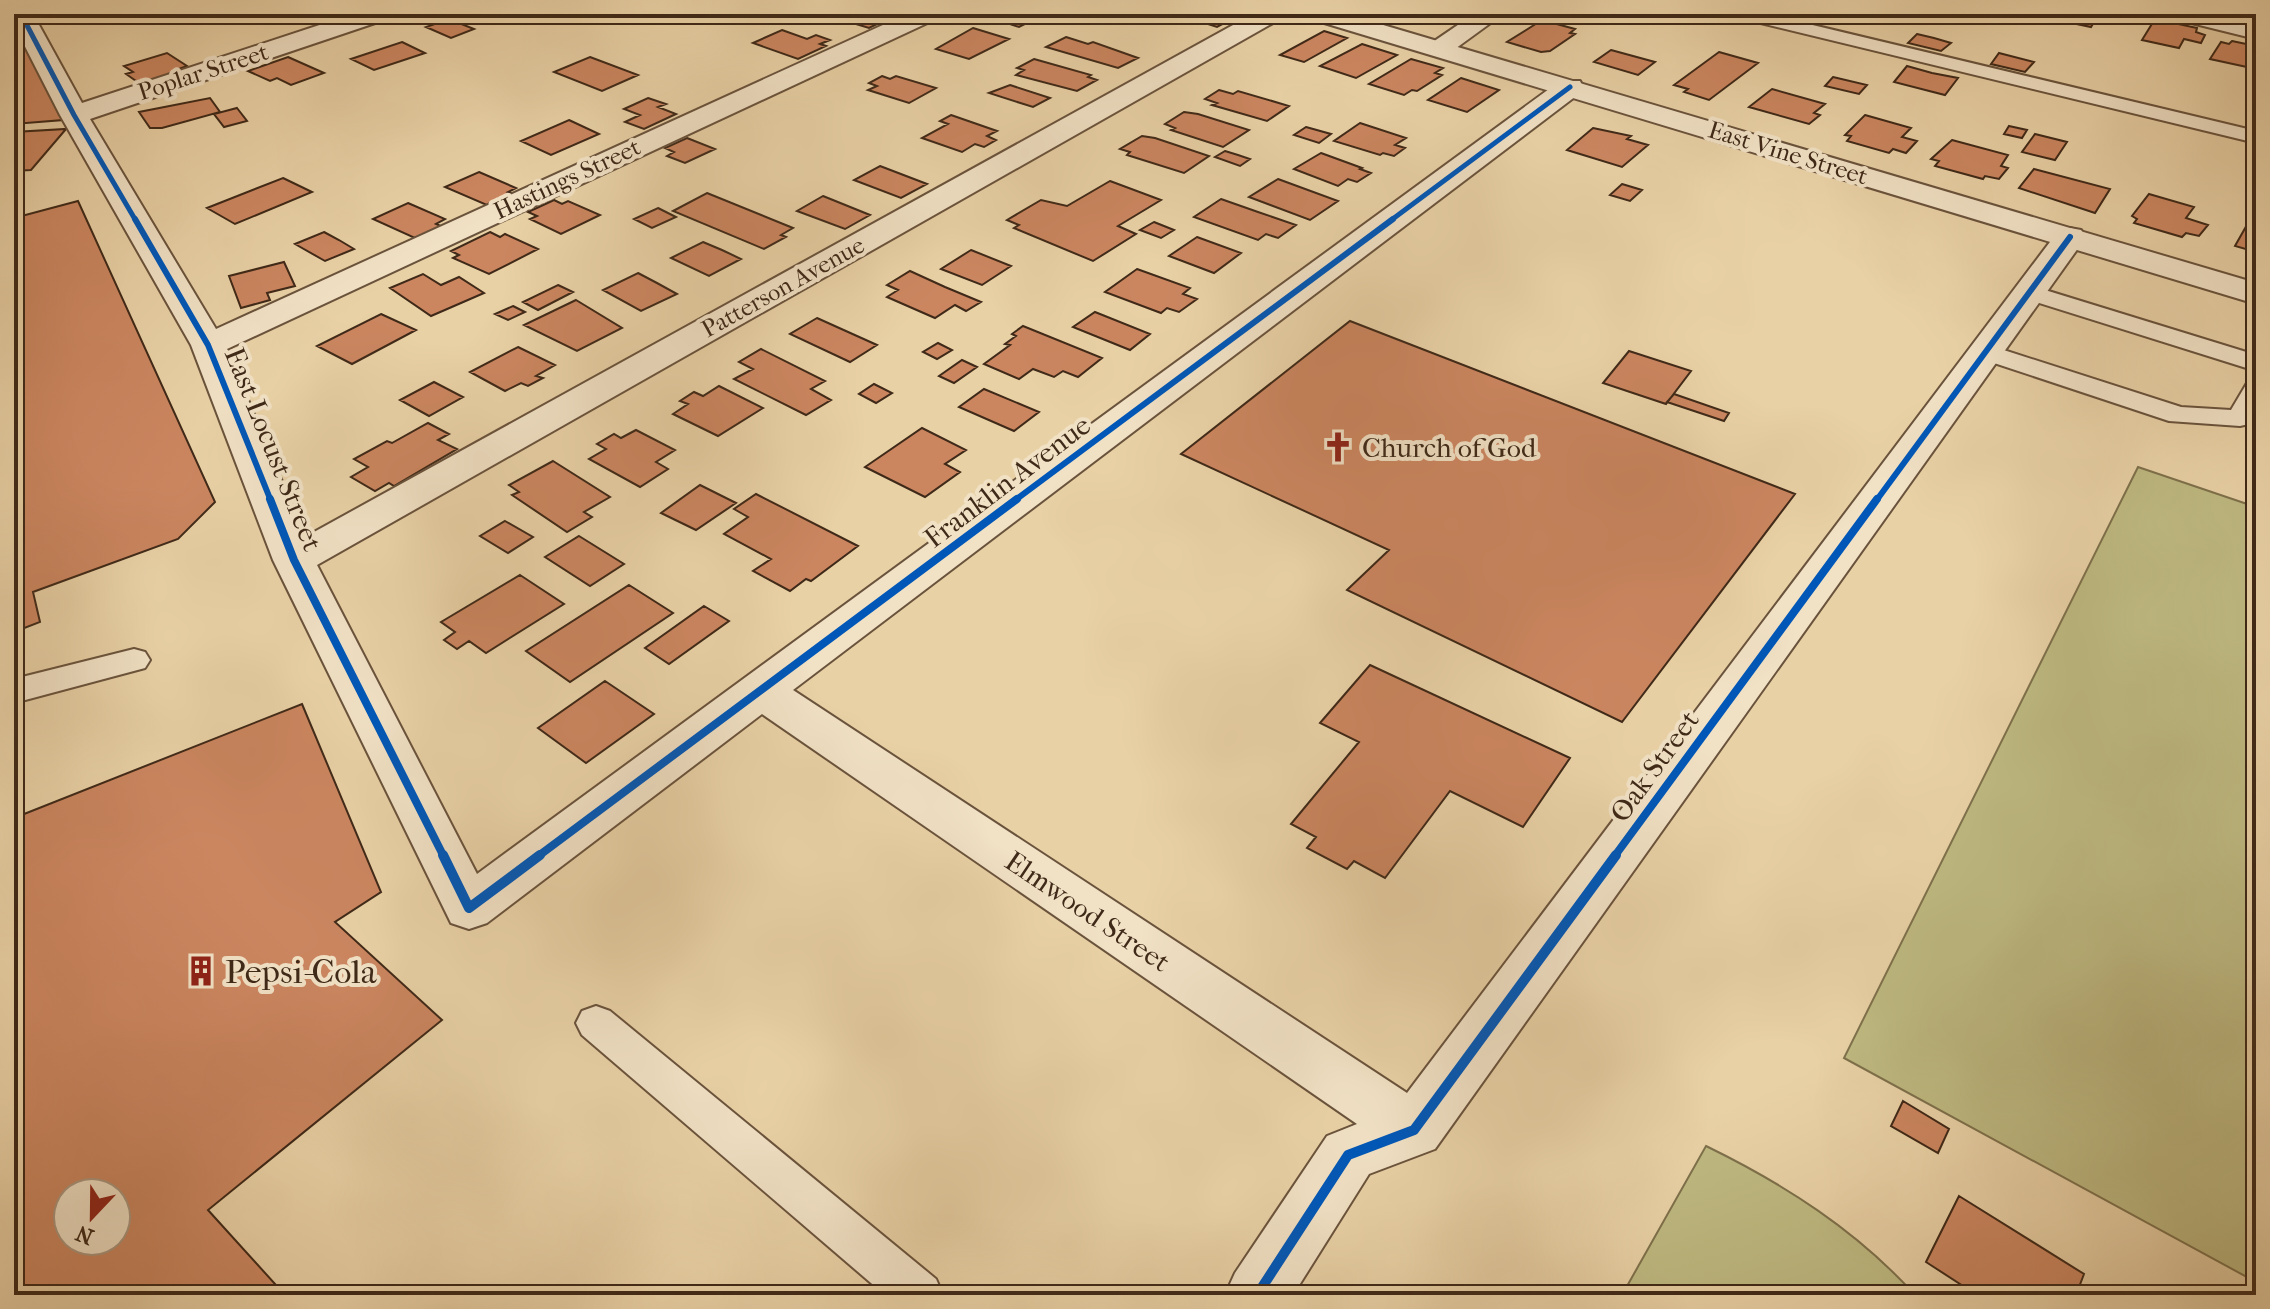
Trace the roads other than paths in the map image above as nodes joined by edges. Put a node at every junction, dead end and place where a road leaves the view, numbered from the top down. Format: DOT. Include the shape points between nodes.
graph roads {
  1 [pos="21,14"];
  2 [pos="378,14"];
  3 [pos="927,14"];
  4 [pos="1271,14"];
  5 [pos="1320,14"];
  6 [pos="1491,14"];
  7 [pos="1744,14"];
  8 [pos="2184,14"];
  9 [pos="2256,31"];
  10 [pos="1439,49"];
  11 [pos="1570,87"];
  12 [pos="74,115"];
  13 [pos="2256,137"];
  14 [pos="2070,237"];
  15 [pos="2029,292"];
  16 [pos="2256,294"];
  17 [pos="208,345"];
  18 [pos="1985,352"];
  19 [pos="2256,363"];
  20 [pos="2256,389"];
  21 [pos="294,560"];
  22 [pos="134,660"];
  23 [pos="14,691"];
  24 [pos="762,692"];
  25 [pos="469,908"];
  26 [pos="596,1023"];
  27 [pos="1414,1130"];
  28 [pos="920,1295"];
  29 [pos="1257,1295"];
  1 -- 12 [label="street, East Locust Street"];
  2 -- 12 [label="street, Poplar Street"];
  3 -- 17 [label="street, Hastings Street"];
  4 -- 21 [label="street, Patterson Avenue"];
  5 -- 10 [label="street, East Vine Street"];
  6 -- 10 [label="street"];
  7 -- 13 [label="lane"];
  8 -- 9 [label="street"];
  10 -- 11 [label="street, East Vine Street"];
  11 -- 14 [label="street, East Vine Street"];
  11 -- 24 [label="street, Franklin Avenue"];
  12 -- 17 [label="street, East Locust Street"];
  14 -- 15 [label="street, Oak Street"];
  14 -- 16 [label="street, East Vine Street"];
  15 -- 18 [label="street, Oak Street"];
  15 -- 19 [label="lane"];
  17 -- 21 [label="street, East Locust Street"];
  18 -- 20 [label="lane" via="2178,415 2240,418"];
  18 -- 27 [label="street, Oak Street"];
  21 -- 25 [label="street, East Locust Street"];
  22 -- 23 [label="lane"];
  24 -- 25 [label="street, Franklin Avenue"];
  24 -- 27 [label="street, Elmwood Street"];
  26 -- 28 [label="lane"];
  27 -- 29 [label="street" via="1348,1155"];
}
